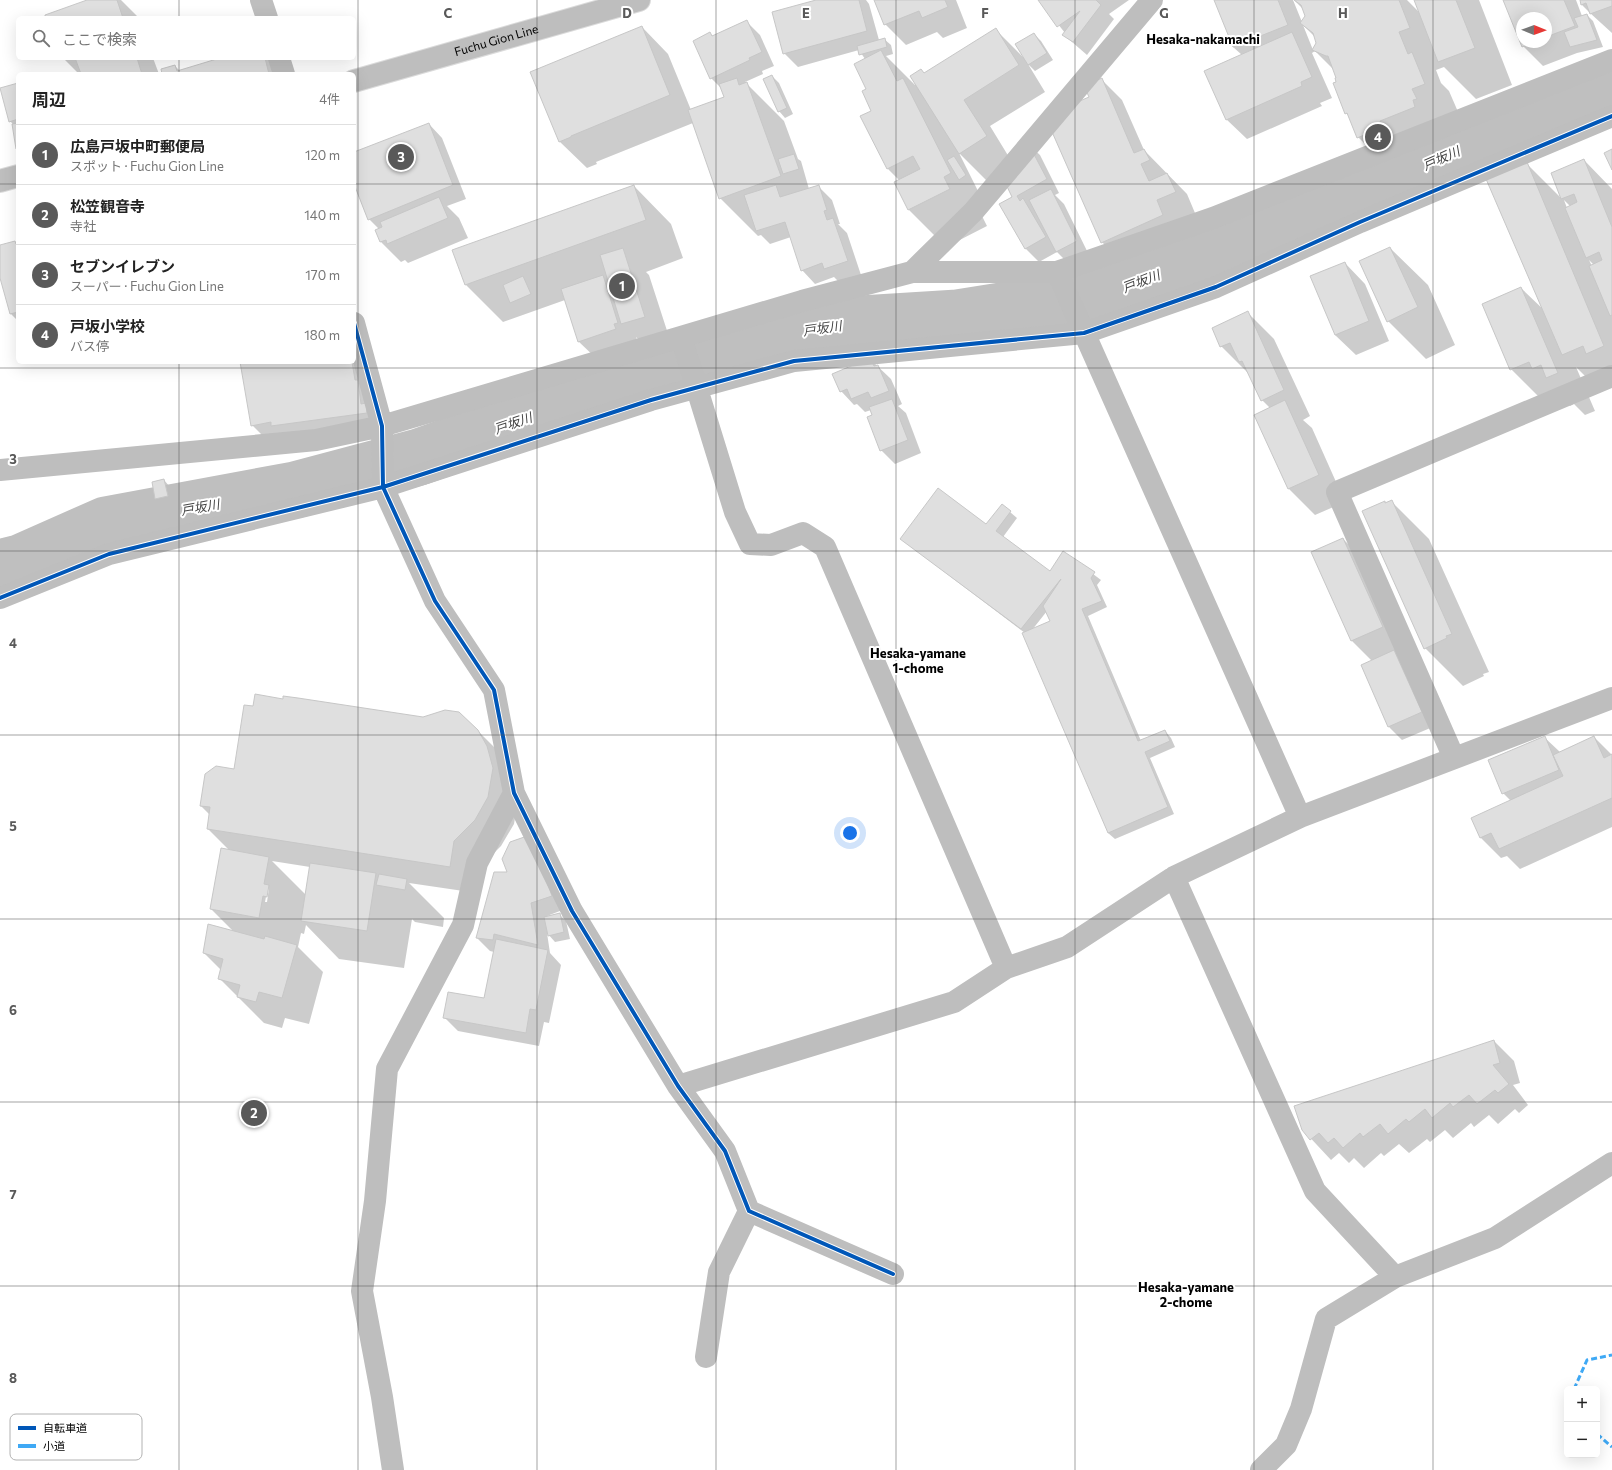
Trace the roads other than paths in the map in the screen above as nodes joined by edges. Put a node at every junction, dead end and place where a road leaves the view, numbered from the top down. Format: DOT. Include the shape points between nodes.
graph roads {
  1 [pos="261,0"];
  2 [pos="639,0"];
  3 [pos="1152,0"];
  4 [pos="266,16"];
  5 [pos="280,60"];
  6 [pos="1612,60"];
  7 [pos="283,72"];
  8 [pos="356,80"];
  9 [pos="1612,116"];
  10 [pos="16,177"];
  11 [pos="0,181"];
  12 [pos="912,272"];
  13 [pos="1061,280"];
  14 [pos="1080,326"];
  15 [pos="356,331"];
  16 [pos="684,343"];
  17 [pos="1612,376"];
  18 [pos="695,382"];
  19 [pos="383,436"];
  20 [pos="0,470"];
  21 [pos="383,481"];
  22 [pos="0,598"];
  23 [pos="1612,698"];
  24 [pos="1454,758"];
  25 [pos="514,794"];
  26 [pos="1300,817"];
  27 [pos="1174,877"];
  28 [pos="1006,968"];
  29 [pos="678,1086"];
  30 [pos="1612,1163"];
  31 [pos="749,1210"];
  32 [pos="893,1274"];
  33 [pos="1395,1277"];
  34 [pos="706,1357"];
  35 [pos="393,1470"];
  36 [pos="1260,1470"];
  1 -- 4 [label="street"];
  2 -- 8 [label="street, Fuchu Gion Line"];
  3 -- 12 [label="street" via="973,212"];
  5 -- 7 [label="street"];
  6 -- 13 [label="street"];
  9 -- 14 [label="street" via="1360,222 1216,287"];
  10 -- 11 [label="street"];
  12 -- 13 [label="street"];
  12 -- 16 [label="street" via="802,301"];
  13 -- 14 [label="street"];
  14 -- 18 [label="street" via="794,361"];
  14 -- 26 [label="street"];
  15 -- 19 [label="street"];
  16 -- 18 [label="street"];
  16 -- 19 [label="street"];
  17 -- 24 [label="street" via="1337,492"];
  18 -- 21 [label="street" via="651,400"];
  18 -- 28 [label="street" via="735,512 750,544 770,545 803,533 825,547"];
  19 -- 20 [label="street"];
  19 -- 21 [label="street"];
  21 -- 22 [label="street" via="109,554"];
  21 -- 25 [label="street" via="435,601 494,690"];
  23 -- 24 [label="street"];
  24 -- 26 [label="street"];
  25 -- 29 [label="street" via="572,911"];
  25 -- 35 [label="street" via="477,863 463,925 388,1069 375,1201 362,1291"];
  26 -- 27 [label="street"];
  27 -- 28 [label="street" via="1067,947"];
  27 -- 33 [label="street" via="1315,1191"];
  28 -- 29 [label="street" via="954,1002"];
  29 -- 31 [label="street" via="725,1151"];
  30 -- 33 [label="street" via="1495,1238"];
  31 -- 32 [label="street"];
  31 -- 34 [label="street" via="719,1272"];
  33 -- 36 [label="street" via="1326,1319 1301,1409 1286,1445"];
}
